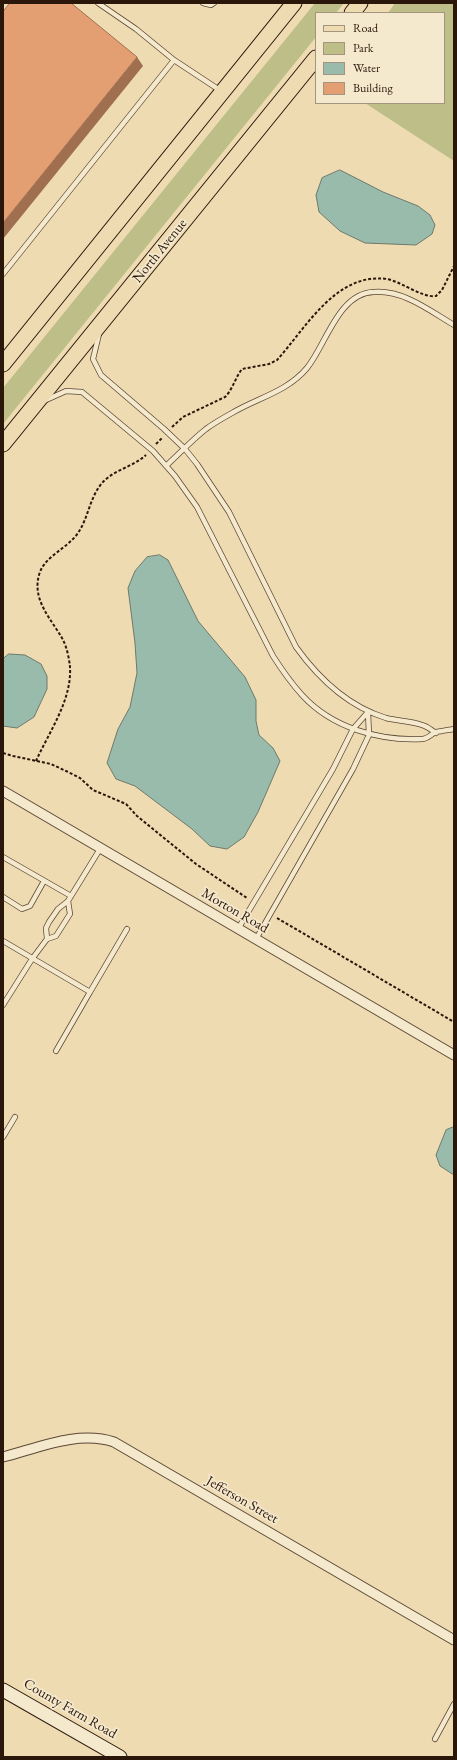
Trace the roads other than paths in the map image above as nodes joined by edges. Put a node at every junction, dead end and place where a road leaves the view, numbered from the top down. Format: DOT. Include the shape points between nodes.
graph roads {
  1 [pos="98,3"];
  2 [pos="203,3"];
  3 [pos="214,3"];
  4 [pos="294,3"];
  5 [pos="360,3"];
  6 [pos="353,12"];
  7 [pos="315,59"];
  8 [pos="174,60"];
  9 [pos="222,92"];
  10 [pos="3,274"];
  11 [pos="102,322"];
  12 [pos="454,325"];
  13 [pos="3,364"];
  14 [pos="35,404"];
  15 [pos="3,444"];
  16 [pos="185,448"];
  17 [pos="166,466"];
  18 [pos="368,712"];
  19 [pos="353,729"];
  20 [pos="454,729"];
  21 [pos="436,732"];
  22 [pos="369,734"];
  23 [pos="3,792"];
  24 [pos="100,849"];
  25 [pos="3,857"];
  26 [pos="44,881"];
  27 [pos="71,896"];
  28 [pos="3,897"];
  29 [pos="68,901"];
  30 [pos="126,929"];
  31 [pos="238,929"];
  32 [pos="47,939"];
  33 [pos="256,939"];
  34 [pos="3,940"];
  35 [pos="32,959"];
  36 [pos="90,992"];
  37 [pos="3,1005"];
  38 [pos="56,1051"];
  39 [pos="454,1055"];
  40 [pos="15,1117"];
  41 [pos="3,1137"];
  42 [pos="3,1457"];
  43 [pos="454,1640"];
  44 [pos="3,1690"];
  45 [pos="454,1704"];
  46 [pos="435,1739"];
  47 [pos="120,1757"];
  1 -- 8 [label="lane"];
  2 -- 3 [label="lane"];
  4 -- 9 [label="main road"];
  5 -- 6 [label="main road"];
  7 -- 11 [label="main road, North Avenue"];
  8 -- 9 [label="lane"];
  8 -- 10 [label="lane"];
  9 -- 13 [label="main road"];
  11 -- 14 [label="main road, North Avenue"];
  11 -- 16 [label="lane" via="93,359 101,375"];
  12 -- 16 [label="lane" via="406,297 373,292 357,297 342,311 307,368 293,381 206,429"];
  14 -- 15 [label="main road, North Avenue"];
  14 -- 17 [label="lane" via="66,391 82,392 151,450"];
  16 -- 17 [label="lane"];
  16 -- 18 [label="lane" via="229,512 296,647 310,666 333,688"];
  17 -- 19 [label="lane" via="197,507 273,656 286,676 314,705"];
  18 -- 19 [label="lane"];
  18 -- 21 [label="lane" via="422,725"];
  18 -- 22 [label="lane"];
  19 -- 22 [label="lane"];
  19 -- 31 [label="lane" via="333,769"];
  20 -- 21 [label="lane"];
  21 -- 22 [label="lane" via="425,739"];
  22 -- 33 [label="lane" via="353,769"];
  23 -- 24 [label="street, Morton Road"];
  24 -- 27 [label="lane"];
  24 -- 31 [label="street, Morton Road"];
  25 -- 26 [label="lane"];
  26 -- 27 [label="lane"];
  26 -- 28 [label="lane" via="30,906 22,909"];
  27 -- 29 [label="lane"];
  29 -- 32 [label="lane" via="58,909 46,928"];
  29 -- 32 [label="lane" via="70,914 56,936"];
  30 -- 36 [label="lane"];
  31 -- 33 [label="street, Morton Road"];
  32 -- 35 [label="lane"];
  33 -- 39 [label="street, Morton Road"];
  34 -- 35 [label="lane"];
  35 -- 36 [label="lane"];
  35 -- 37 [label="lane"];
  36 -- 38 [label="lane"];
  40 -- 41 [label="lane"];
  42 -- 43 [label="street, Jefferson Street" via="72,1439 98,1438 114,1442"];
  44 -- 47 [label="main road, County Farm Road"];
  45 -- 46 [label="lane"];
}
